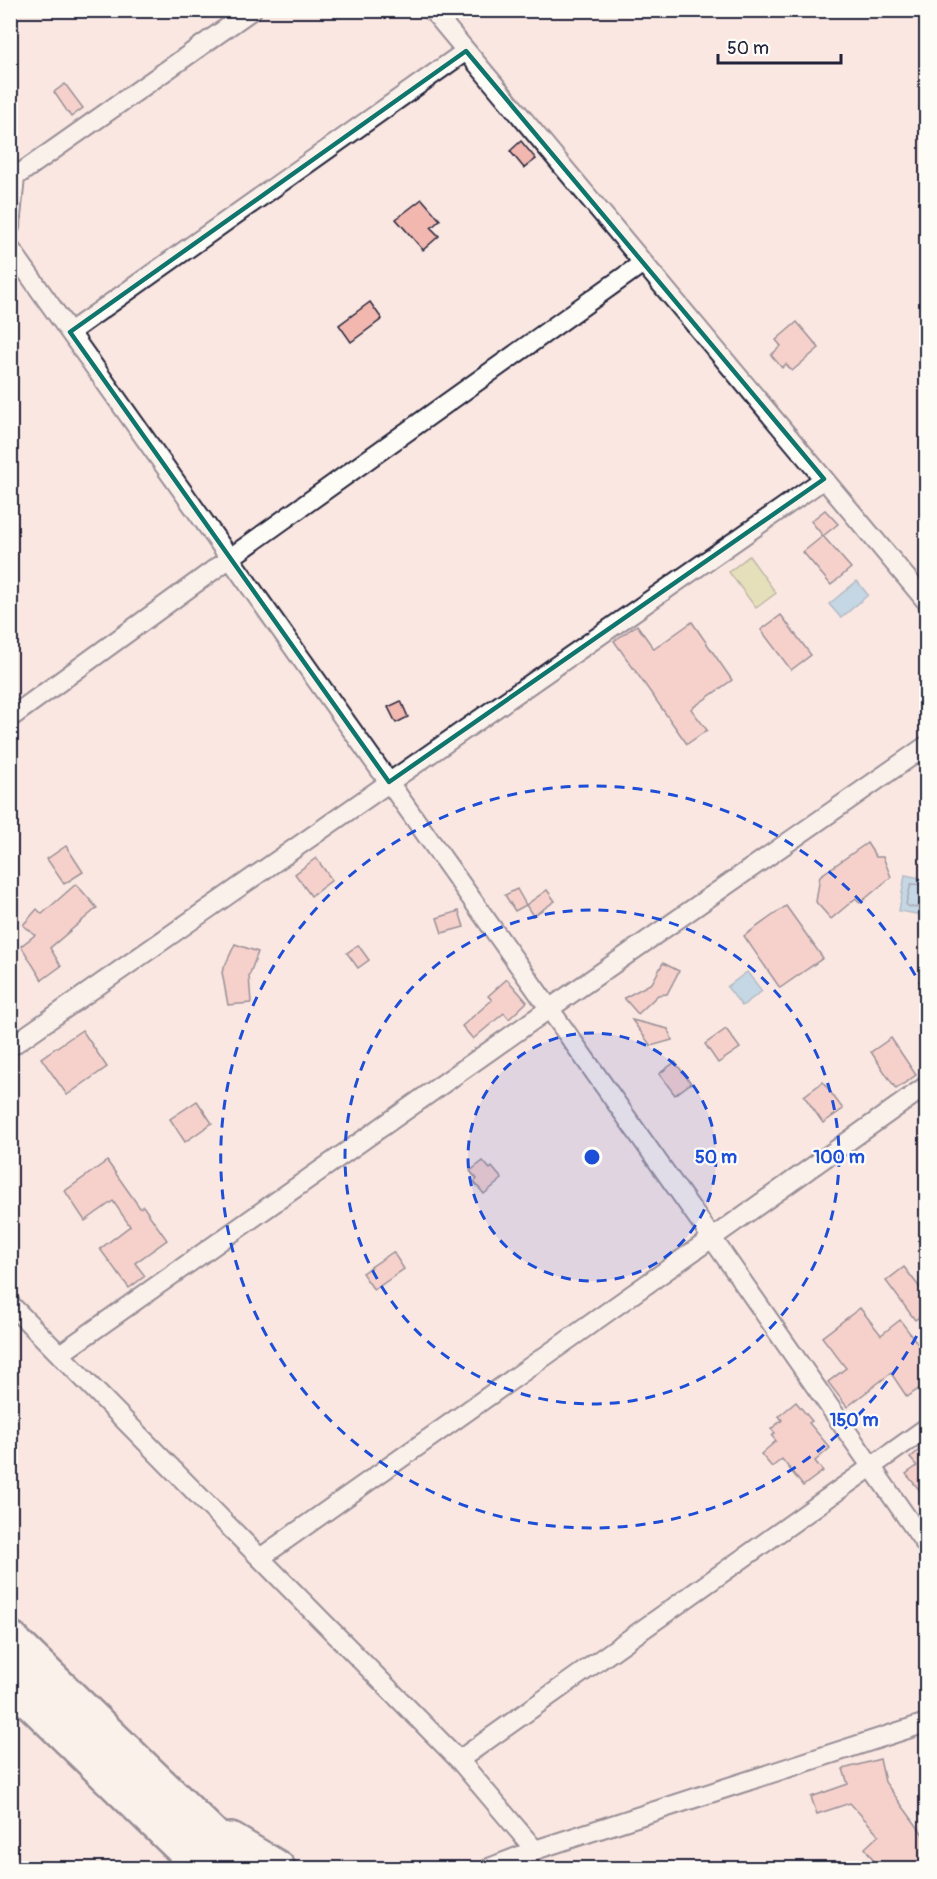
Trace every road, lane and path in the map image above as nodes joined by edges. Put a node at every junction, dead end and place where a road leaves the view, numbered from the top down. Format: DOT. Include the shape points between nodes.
graph roads {
  1 [pos="252,10"];
  2 [pos="432,10"];
  3 [pos="466,51"];
  4 [pos="10,227"];
  5 [pos="10,248"];
  6 [pos="643,263"];
  7 [pos="70,332"];
  8 [pos="824,478"];
  9 [pos="230,558"];
  10 [pos="927,601"];
  11 [pos="10,717"];
  12 [pos="927,746"];
  13 [pos="389,782"];
  14 [pos="549,1009"];
  15 [pos="10,1047"];
  16 [pos="927,1086"];
  17 [pos="712,1238"];
  18 [pos="10,1304"];
  19 [pos="60,1354"];
  20 [pos="927,1428"];
  21 [pos="872,1467"];
  22 [pos="927,1545"];
  23 [pos="260,1558"];
  24 [pos="10,1638"];
  25 [pos="10,1682"];
  26 [pos="927,1723"];
  27 [pos="459,1760"];
  28 [pos="106,1775"];
  29 [pos="200,1823"];
  30 [pos="535,1851"];
  31 [pos="179,1869"];
  32 [pos="202,1869"];
  33 [pos="247,1869"];
  34 [pos="278,1869"];
  35 [pos="489,1869"];
  1 -- 4 [label="street" via="15,177"];
  2 -- 3 [label="street"];
  3 -- 6 [label="street"];
  3 -- 7 [label="street"];
  5 -- 7 [label="street"];
  6 -- 8 [label="street"];
  6 -- 9 [label="street"];
  7 -- 9 [label="street"];
  8 -- 10 [label="street"];
  8 -- 13 [label="street"];
  9 -- 11 [label="street"];
  9 -- 13 [label="street"];
  12 -- 14 [label="street"];
  13 -- 14 [label="street"];
  13 -- 15 [label="street"];
  14 -- 17 [label="street"];
  14 -- 19 [label="street"];
  16 -- 17 [label="street"];
  17 -- 21 [label="street"];
  17 -- 23 [label="street"];
  18 -- 19 [label="street"];
  19 -- 23 [label="street"];
  20 -- 21 [label="street"];
  21 -- 22 [label="street"];
  21 -- 27 [label="street"];
  23 -- 27 [label="street"];
  24 -- 29 [label="highway"];
  25 -- 28 [label="highway"];
  26 -- 30 [label="street"];
  27 -- 30 [label="street"];
  28 -- 31 [label="highway" via="130,1819"];
  28 -- 32 [label="highway"];
  29 -- 33 [label="highway"];
  29 -- 34 [label="highway"];
  30 -- 35 [label="street"];
}
